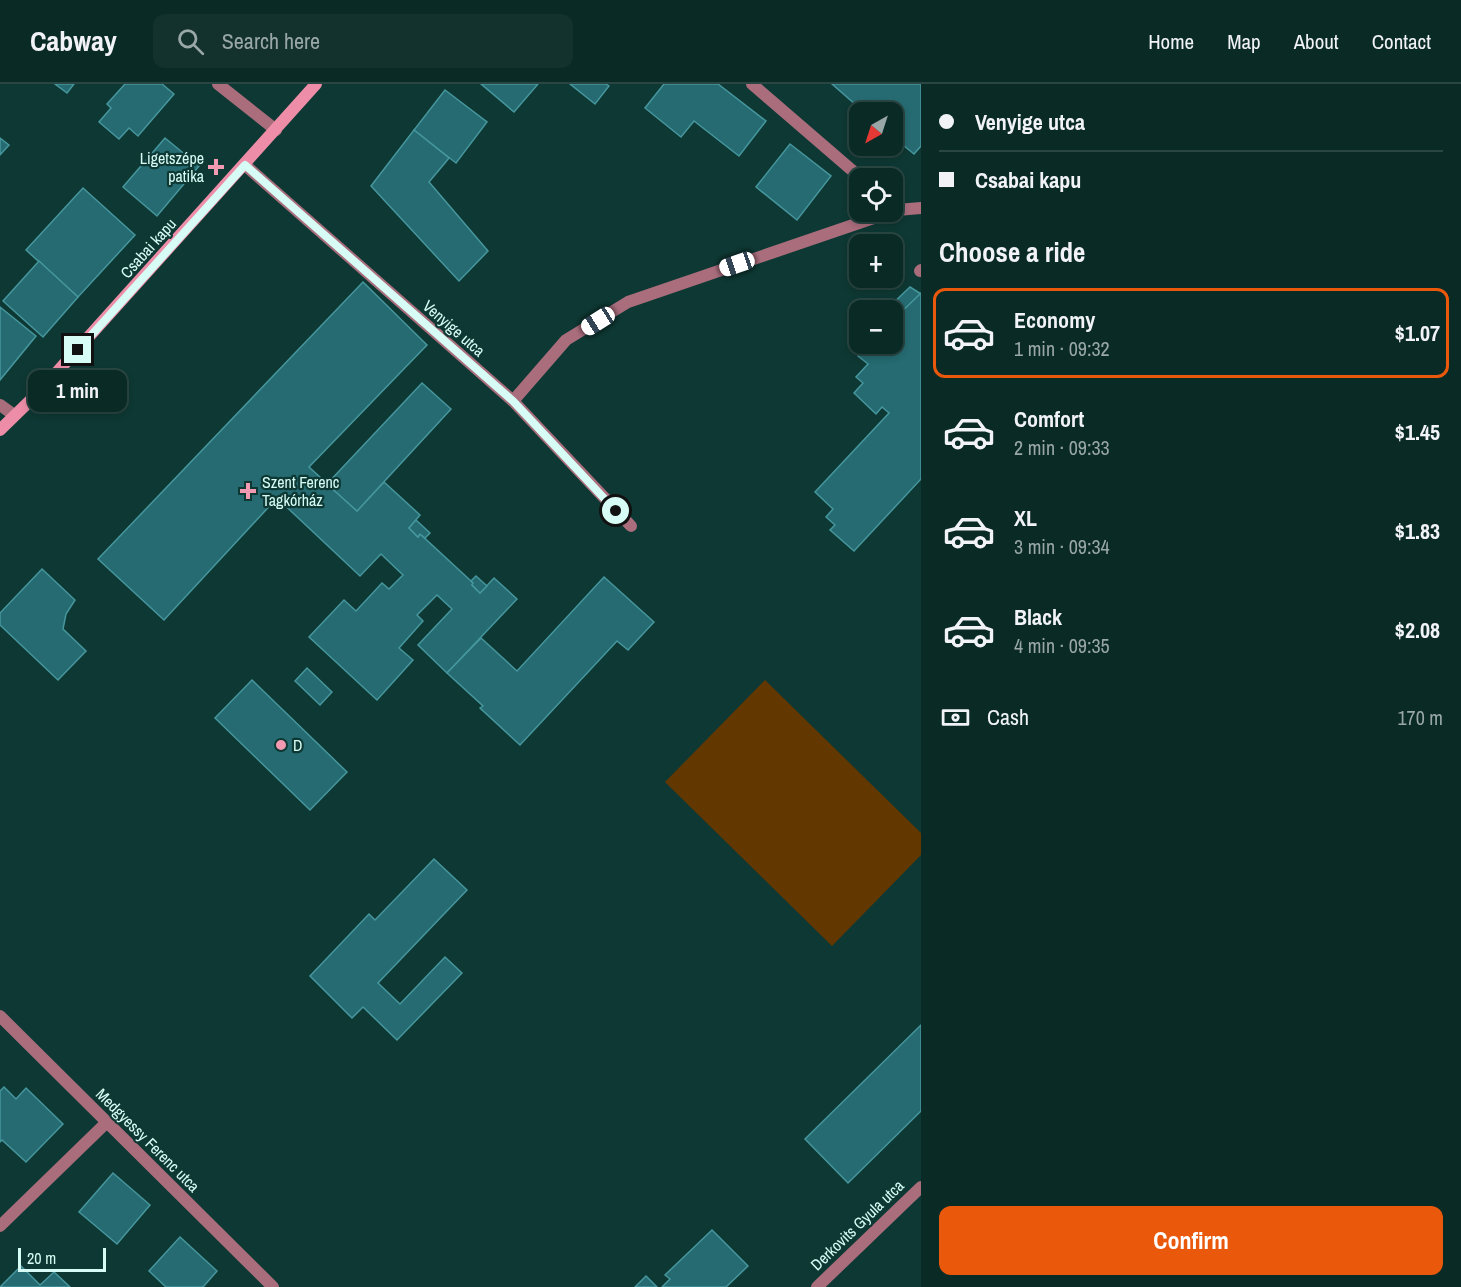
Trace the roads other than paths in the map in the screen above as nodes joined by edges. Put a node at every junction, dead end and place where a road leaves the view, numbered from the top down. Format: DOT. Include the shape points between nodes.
graph roads {
  1 [pos="218,84"];
  2 [pos="316,84"];
  3 [pos="752,84"];
  4 [pos="276,130"];
  5 [pos="245,165"];
  6 [pos="849,168"];
  7 [pos="903,208"];
  8 [pos="921,208"];
  9 [pos="855,222"];
  10 [pos="513,401"];
  11 [pos="0,405"];
  12 [pos="14,416"];
  13 [pos="0,430"];
  14 [pos="631,526"];
  15 [pos="0,1016"];
  16 [pos="107,1122"];
  17 [pos="921,1187"];
  18 [pos="0,1226"];
  19 [pos="273,1287"];
  20 [pos="817,1287"];
  1 -- 4 [label="street"];
  2 -- 4 [label="street, Csabai kapu"];
  3 -- 6 [label="street"];
  4 -- 5 [label="street, Csabai kapu"];
  5 -- 10 [label="street, Venyige utca"];
  5 -- 12 [label="street, Csabai kapu"];
  7 -- 8 [label="street"];
  9 -- 10 [label="street" via="628,302 566,340"];
  10 -- 14 [label="street, Venyige utca"];
  11 -- 12 [label="street"];
  12 -- 13 [label="street, Csabai kapu"];
  15 -- 16 [label="street, Medgyessy Ferenc utca"];
  16 -- 18 [label="street"];
  16 -- 19 [label="street, Medgyessy Ferenc utca"];
  17 -- 20 [label="street, Derkovits Gyula utca"];
}
